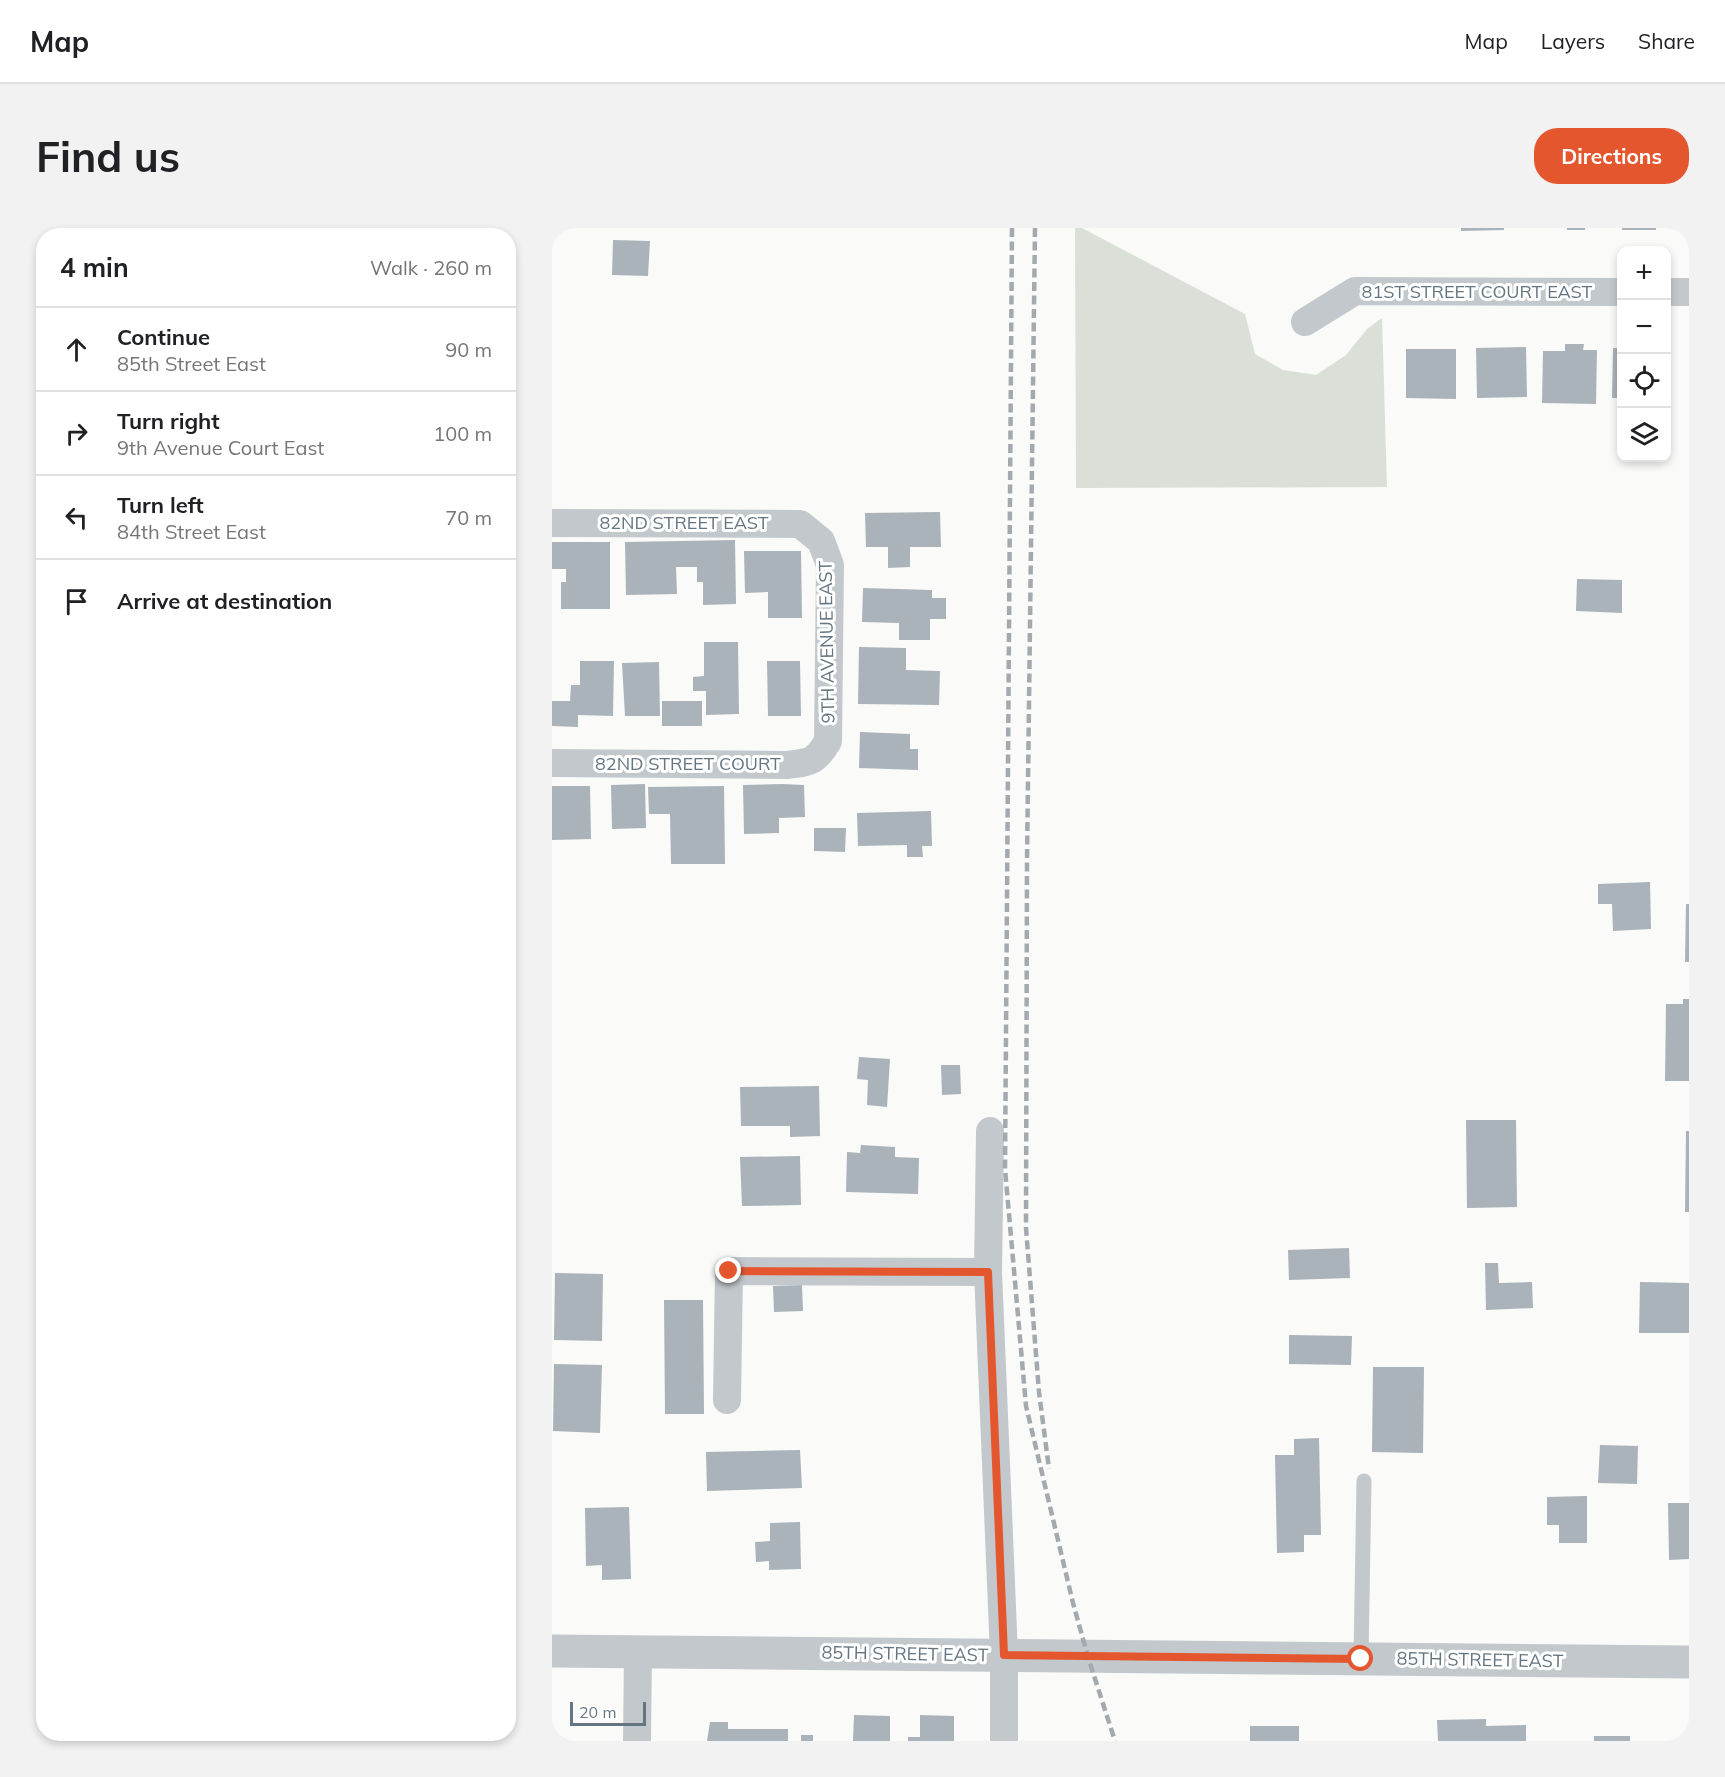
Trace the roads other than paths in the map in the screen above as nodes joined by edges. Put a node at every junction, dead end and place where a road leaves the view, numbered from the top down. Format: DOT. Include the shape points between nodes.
graph roads {
  1 [pos="1617,292"];
  2 [pos="1671,292"];
  3 [pos="1689,292"];
  4 [pos="1305,322"];
  5 [pos="552,523"];
  6 [pos="812,534"];
  7 [pos="820,754"];
  8 [pos="552,763"];
  9 [pos="990,1131"];
  10 [pos="988,1272"];
  11 [pos="727,1400"];
  12 [pos="1364,1481"];
  13 [pos="552,1651"];
  14 [pos="638,1651"];
  15 [pos="1004,1655"];
  16 [pos="1361,1659"];
  17 [pos="1689,1662"];
  18 [pos="637,1741"];
  19 [pos="1004,1741"];
  1 -- 4 [label="street, 81ST STREET COURT EAST" via="1355,291"];
  2 -- 3 [label="street"];
  5 -- 6 [label="street, 82ND STREET EAST" via="800,524"];
  6 -- 7 [label="street, 9TH AVENUE EAST" via="821,541 830,565 829,727 828,741"];
  7 -- 8 [label="street, 82ND STREET COURT" via="812,762 787,765"];
  9 -- 10 [label="street"];
  10 -- 11 [label="street" via="729,1271"];
  10 -- 15 [label="street"];
  12 -- 16 [label="lane"];
  13 -- 14 [label="street, 85TH STREET EAST"];
  14 -- 15 [label="street, 85TH STREET EAST"];
  14 -- 18 [label="street"];
  15 -- 16 [label="street, 85TH STREET EAST"];
  15 -- 19 [label="street"];
  16 -- 17 [label="street, 85TH STREET EAST"];
}
